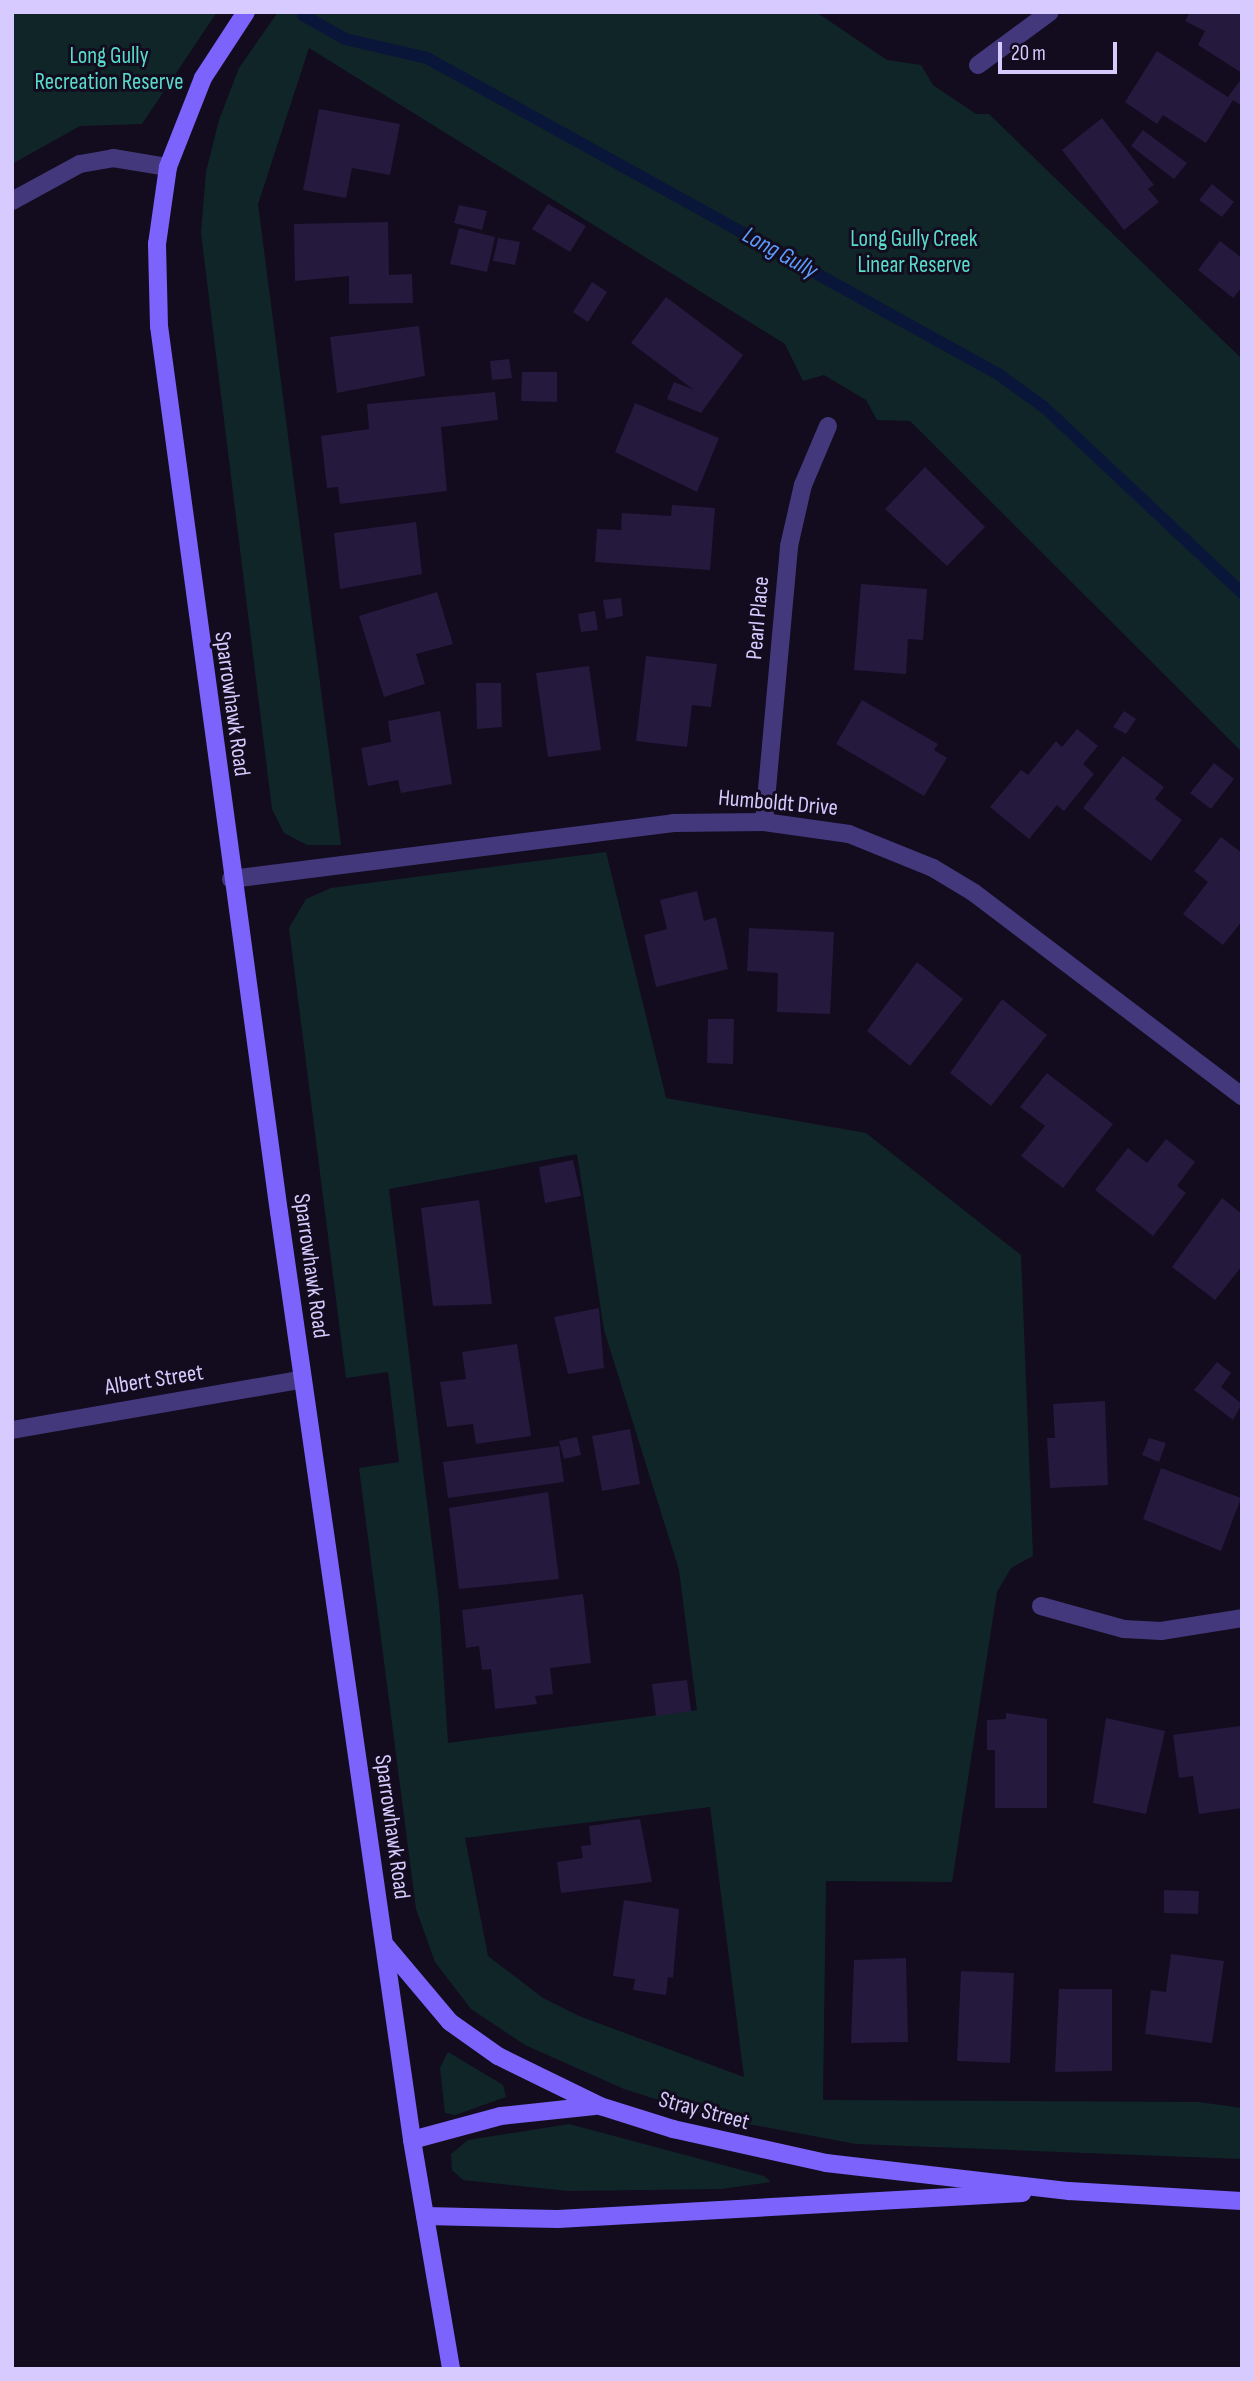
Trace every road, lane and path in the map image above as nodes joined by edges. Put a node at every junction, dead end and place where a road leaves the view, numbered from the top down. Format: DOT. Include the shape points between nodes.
graph roads {
  1 [pos="246,12"];
  2 [pos="1050,12"];
  3 [pos="978,65"];
  4 [pos="168,167"];
  5 [pos="12,201"];
  6 [pos="828,426"];
  7 [pos="764,822"];
  8 [pos="231,879"];
  9 [pos="1242,1096"];
  10 [pos="303,1379"];
  11 [pos="12,1430"];
  12 [pos="1041,1606"];
  13 [pos="1242,1618"];
  14 [pos="384,1944"];
  15 [pos="600,2105"];
  16 [pos="412,2140"];
  17 [pos="1069,2191"];
  18 [pos="1242,2202"];
  19 [pos="425,2216"];
  20 [pos="451,2369"];
  1 -- 4 [label="main road, Sparrowhawk Road" via="203,78"];
  2 -- 3 [label="street"];
  4 -- 5 [label="street" via="113,158 80,164"];
  4 -- 8 [label="main road, Sparrowhawk Road" via="157,244 159,326"];
  6 -- 7 [label="street, Pearl Place" via="803,485 789,546"];
  7 -- 8 [label="street, Humboldt Drive" via="673,823"];
  7 -- 9 [label="street, Humboldt Drive" via="849,834 933,868 1049,945"];
  8 -- 10 [label="main road, Sparrowhawk Road"];
  10 -- 11 [label="street, Albert Street"];
  10 -- 14 [label="main road, Sparrowhawk Road"];
  12 -- 13 [label="street" via="1124,1629 1161,1630"];
  14 -- 15 [label="main road, Stray Street" via="428,1999 472,2039"];
  14 -- 16 [label="main road, Sparrowhawk Road"];
  15 -- 16 [label="main road" via="501,2116"];
  15 -- 17 [label="main road, Stray Street" via="715,2141 826,2163"];
  16 -- 19 [label="main road, Sparrowhawk Road"];
  17 -- 18 [label="main road, Stray Street"];
  17 -- 19 [label="main road, Stray Street" via="598,2217"];
  19 -- 20 [label="main road, Sparrowhawk Road"];
}
